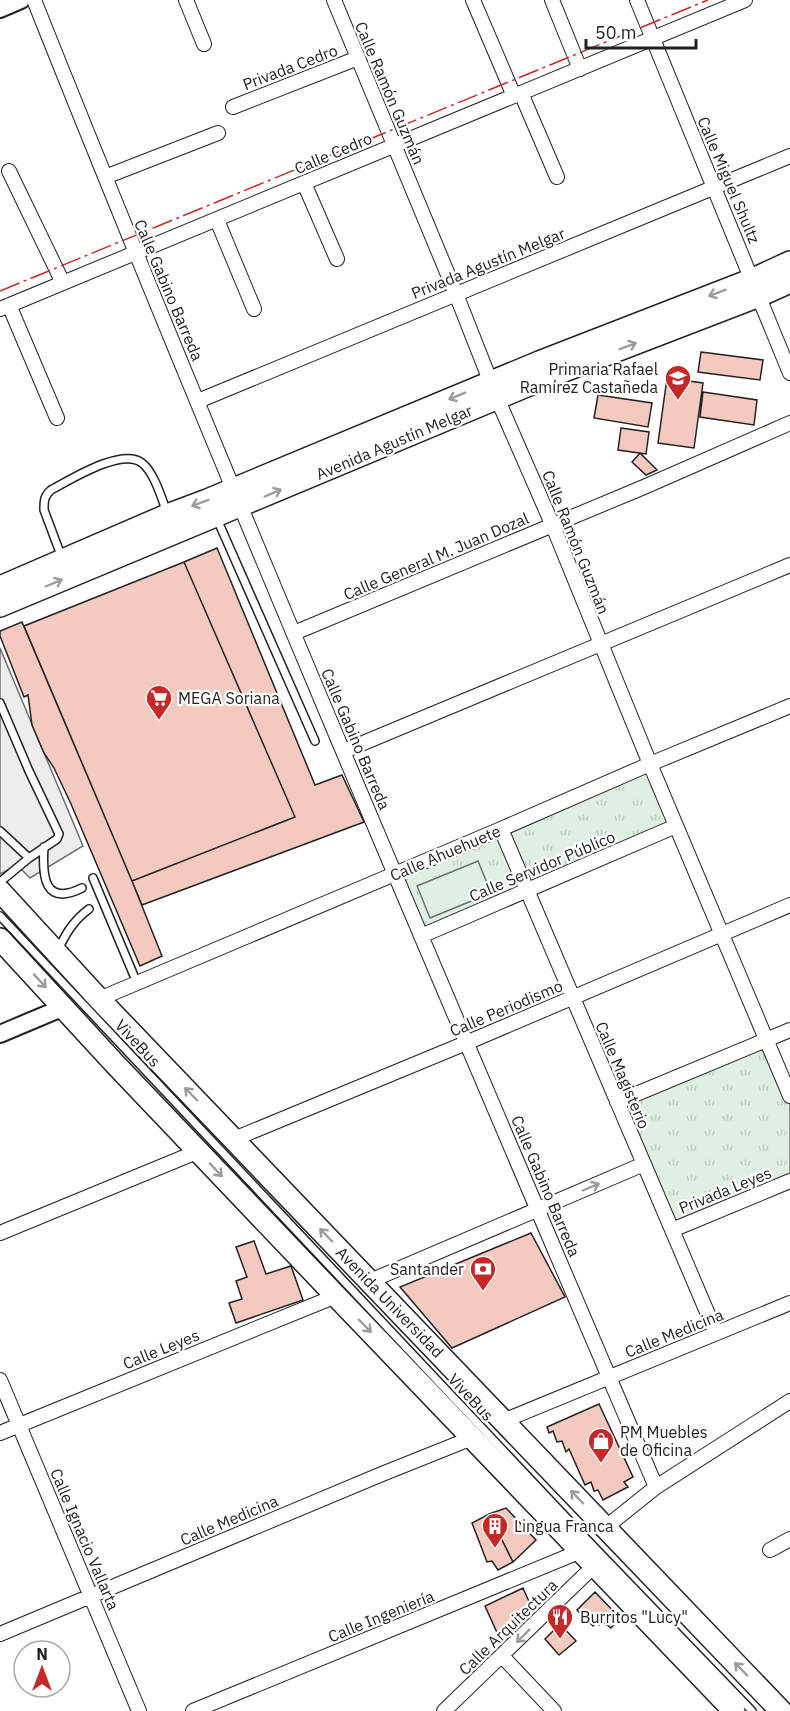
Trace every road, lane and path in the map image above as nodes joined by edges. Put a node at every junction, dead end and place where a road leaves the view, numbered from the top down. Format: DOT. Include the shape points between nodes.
graph roads {
  1 [pos="21,0"];
  2 [pos="34,0"];
  3 [pos="186,0"];
  4 [pos="334,0"];
  5 [pos="473,0"];
  6 [pos="552,0"];
  7 [pos="637,0"];
  8 [pos="745,0"];
  9 [pos="0,9"];
  10 [pos="653,39"];
  11 [pos="204,44"];
  12 [pos="358,58"];
  13 [pos="580,69"];
  14 [pos="517,95"];
  15 [pos="233,107"];
  16 [pos="218,133"];
  17 [pos="394,146"];
  18 [pos="790,156"];
  19 [pos="9,171"];
  20 [pos="105,177"];
  21 [pos="557,177"];
  22 [pos="304,183"];
  23 [pos="715,187"];
  24 [pos="216,220"];
  25 [pos="136,253"];
  26 [pos="337,259"];
  27 [pos="790,262"];
  28 [pos="790,282"];
  29 [pos="63,283"];
  30 [pos="756,287"];
  31 [pos="456,294"];
  32 [pos="5,307"];
  33 [pos="254,309"];
  34 [pos="790,373"];
  35 [pos="494,390"];
  36 [pos="198,401"];
  37 [pos="57,418"];
  38 [pos="790,423"];
  39 [pos="237,498"];
  40 [pos="216,516"];
  41 [pos="172,523"];
  42 [pos="553,526"];
  43 [pos="63,560"];
  44 [pos="790,565"];
  45 [pos="0,587"];
  46 [pos="0,606"];
  47 [pos="294,633"];
  48 [pos="600,645"];
  49 [pos="0,703"];
  50 [pos="789,710"];
  51 [pos="315,741"];
  52 [pos="344,751"];
  53 [pos="650,764"];
  54 [pos="676,826"];
  55 [pos="501,829"];
  56 [pos="0,831"];
  57 [pos="44,847"];
  58 [pos="28,858"];
  59 [pos="394,874"];
  60 [pos="93,878"];
  61 [pos="0,882"];
  62 [pos="82,888"];
  63 [pos="527,890"];
  64 [pos="0,891"];
  65 [pos="790,905"];
  66 [pos="89,909"];
  67 [pos="0,916"];
  68 [pos="722,934"];
  69 [pos="421,936"];
  70 [pos="0,939"];
  71 [pos="57,952"];
  72 [pos="137,982"];
  73 [pos="572,998"];
  74 [pos="99,999"];
  75 [pos="64,1006"];
  76 [pos="790,1030"];
  77 [pos="0,1034"];
  78 [pos="767,1040"];
  79 [pos="466,1043"];
  80 [pos="790,1096"];
  81 [pos="616,1102"];
  82 [pos="234,1139"];
  83 [pos="199,1151"];
  84 [pos="644,1164"];
  85 [pos="790,1181"];
  86 [pos="538,1209"];
  87 [pos="672,1230"];
  88 [pos="0,1233"];
  89 [pos="370,1281"];
  90 [pos="336,1296"];
  91 [pos="790,1303"];
  92 [pos="716,1333"];
  93 [pos="609,1377"];
  94 [pos="0,1380"];
  95 [pos="790,1401"];
  96 [pos="503,1421"];
  97 [pos="19,1425"];
  98 [pos="0,1433"];
  99 [pos="472,1438"];
  100 [pos="656,1487"];
  101 [pos="606,1527"];
  102 [pos="790,1539"];
  103 [pos="770,1550"];
  104 [pos="588,1558"];
  105 [pos="91,1597"];
  106 [pos="0,1634"];
  107 [pos="502,1656"];
  108 [pos="783,1709"];
  109 [pos="139,1711"];
  110 [pos="193,1711"];
  111 [pos="444,1711"];
  112 [pos="554,1711"];
  113 [pos="734,1711"];
  114 [pos="752,1711"];
  1 -- 9 [label="street"];
  2 -- 20 [label="street, Calle Gabino Barreda"];
  3 -- 11 [label="street"];
  4 -- 12 [label="street, Calle Ramón Guzmán"];
  5 -- 14 [label="street"];
  6 -- 13 [label="street"];
  7 -- 10 [label="street, Calle Miguel Shultz"];
  8 -- 10 [label="street, Calle Cedro"];
  10 -- 13 [label="street, Calle Cedro"];
  10 -- 23 [label="street, Calle Miguel Shultz"];
  12 -- 15 [label="street, Privada Cedro"];
  12 -- 17 [label="street, Calle Ramón Guzmán"];
  13 -- 14 [label="street, Calle Cedro"];
  14 -- 17 [label="street, Calle Cedro"];
  14 -- 21 [label="street"];
  16 -- 20 [label="street"];
  17 -- 22 [label="street, Calle Cedro"];
  17 -- 31 [label="street, Calle Ramón Guzmán"];
  18 -- 23 [label="street, Privada Agustín Melgar"];
  19 -- 29 [label="street"];
  20 -- 25 [label="street, Calle Gabino Barreda"];
  22 -- 24 [label="street, Calle Cedro"];
  22 -- 26 [label="street"];
  23 -- 30 [label="street, Calle Miguel Shultz"];
  23 -- 31 [label="street, Privada Agustín Melgar"];
  24 -- 25 [label="street, Calle Cedro"];
  24 -- 33 [label="street"];
  25 -- 29 [label="street, Calle Cedro"];
  25 -- 36 [label="street, Calle Gabino Barreda"];
  27 -- 30 [label="main road, Avenida Agustín Melgar"];
  28 -- 30 [label="main road, Avenida Agustín Melgar"];
  29 -- 32 [label="street, Calle Cedro"];
  30 -- 34 [label="street, Calle Miguel Shultz"];
  30 -- 35 [label="main road, Avenida Agustín Melgar"];
  31 -- 35 [label="street, Calle Ramón Guzmán"];
  31 -- 36 [label="street, Privada Agustín Melgar"];
  32 -- 37 [label="street"];
  35 -- 39 [label="main road, Avenida Agustín Melgar"];
  35 -- 42 [label="street, Calle Ramón Guzmán"];
  36 -- 39 [label="street, Calle Gabino Barreda"];
  38 -- 42 [label="street, Calle General M. Juan Dozal"];
  39 -- 40 [label="main road, Avenida Agustín Melgar"];
  39 -- 41 [label="main road, Avenida Agustín Melgar, one-way"];
  39 -- 47 [label="street, Calle Gabino Barreda"];
  40 -- 41 [label="main road, Avenida Agustín Melgar"];
  40 -- 51 [label="lane"];
  41 -- 43 [label="main road, Avenida Agustín Melgar"];
  41 -- 43 [label="lane" via="143,463 118,460 81,474 47,494 44,510"];
  46 -- 41 [label="main road, Avenida Agustín Melgar, one-way"];
  42 -- 47 [label="street, Calle General M. Juan Dozal"];
  42 -- 48 [label="street, Calle Ramón Guzmán"];
  43 -- 45 [label="main road, Avenida Agustín Melgar"];
  44 -- 48 [label="street"];
  47 -- 52 [label="street, Calle Gabino Barreda"];
  48 -- 52 [label="street"];
  48 -- 53 [label="street, Calle Ramón Guzmán"];
  49 -- 57 [label="lane" via="59,831 57,839"];
  50 -- 53 [label="street, Calle Ahuehuete"];
  52 -- 59 [label="street, Calle Gabino Barreda"];
  53 -- 54 [label="street, Calle Ramón Guzmán"];
  53 -- 55 [label="street, Calle Ahuehuete"];
  54 -- 63 [label="street, Calle Servidor Público"];
  54 -- 68 [label="street, Calle Ramón Guzmán"];
  55 -- 59 [label="street, Calle Ahuehuete"];
  55 -- 63 [label="street, Calle Magisterio"];
  56 -- 58 [label="lane"];
  57 -- 58 [label="lane"];
  57 -- 62 [label="lane" via="48,887 60,894"];
  58 -- 61 [label="lane"];
  59 -- 69 [label="street, Calle Gabino Barreda"];
  59 -- 72 [label="street, Calle Ahuehuete"];
  60 -- 72 [label="lane"];
  63 -- 69 [label="street, Calle Servidor Público"];
  63 -- 73 [label="street, Calle Magisterio"];
  64 -- 71 [label="main road, Avenida Universidad"];
  65 -- 68 [label="street, Calle Periodismo"];
  66 -- 71 [label="lane" via="69,929"];
  67 -- 114 [label="lane, ViveBus"];
  68 -- 73 [label="street, Calle Periodismo"];
  68 -- 78 [label="street, Calle Ramón Guzmán"];
  69 -- 79 [label="street, Calle Gabino Barreda"];
  70 -- 75 [label="main road, one-way"];
  71 -- 74 [label="main road, Avenida Universidad"];
  72 -- 74 [label="street, Calle Ahuehuete"];
  73 -- 79 [label="street, Calle Periodismo"];
  73 -- 81 [label="street, Calle Magisterio"];
  82 -- 74 [label="main road, Avenida Universidad, one-way"];
  75 -- 77 [label="street"];
  75 -- 83 [label="main road"];
  76 -- 78 [label="street"];
  78 -- 80 [label="street, Calle Ramón Guzmán"];
  78 -- 81 [label="street"];
  79 -- 82 [label="street, Calle Periodismo"];
  79 -- 86 [label="street, Calle Gabino Barreda"];
  81 -- 84 [label="street, Calle Magisterio"];
  89 -- 82 [label="main road, Avenida Universidad, one-way"];
  83 -- 88 [label="street"];
  83 -- 90 [label="main road, one-way"];
  86 -- 84 [label="street, one-way"];
  84 -- 87 [label="street, Calle Magisterio"];
  85 -- 87 [label="street, Privada Leyes"];
  86 -- 89 [label="street"];
  86 -- 93 [label="street, Calle Gabino Barreda"];
  87 -- 92 [label="street, Calle Magisterio"];
  89 -- 96 [label="main road, Avenida Universidad"];
  90 -- 97 [label="street, Calle Leyes"];
  90 -- 99 [label="main road, one-way"];
  91 -- 92 [label="street, Calle Medicina"];
  92 -- 93 [label="street, Calle Medicina"];
  93 -- 96 [label="street, Calle Medicina"];
  93 -- 100 [label="street, Calle Gabino Barreda"];
  94 -- 97 [label="street, Calle Ignacio Vallarta"];
  95 -- 100 [label="street"];
  101 -- 96 [label="main road, Avenida Universidad, one-way"];
  97 -- 98 [label="street, Calle Leyes"];
  97 -- 105 [label="street, Calle Ignacio Vallarta"];
  99 -- 104 [label="main road"];
  99 -- 105 [label="street, Calle Medicina"];
  100 -- 101 [label="street"];
  108 -- 101 [label="main road, Avenida Universidad, one-way"];
  102 -- 103 [label="street"];
  104 -- 107 [label="street, Calle Arquitectura, one-way"];
  104 -- 110 [label="street, Calle Ingeniería"];
  104 -- 113 [label="main road"];
  105 -- 106 [label="street, Calle Medicina"];
  105 -- 109 [label="street, Calle Ignacio Vallarta"];
  107 -- 111 [label="street, Calle Arquitectura"];
  107 -- 112 [label="street"];
}
